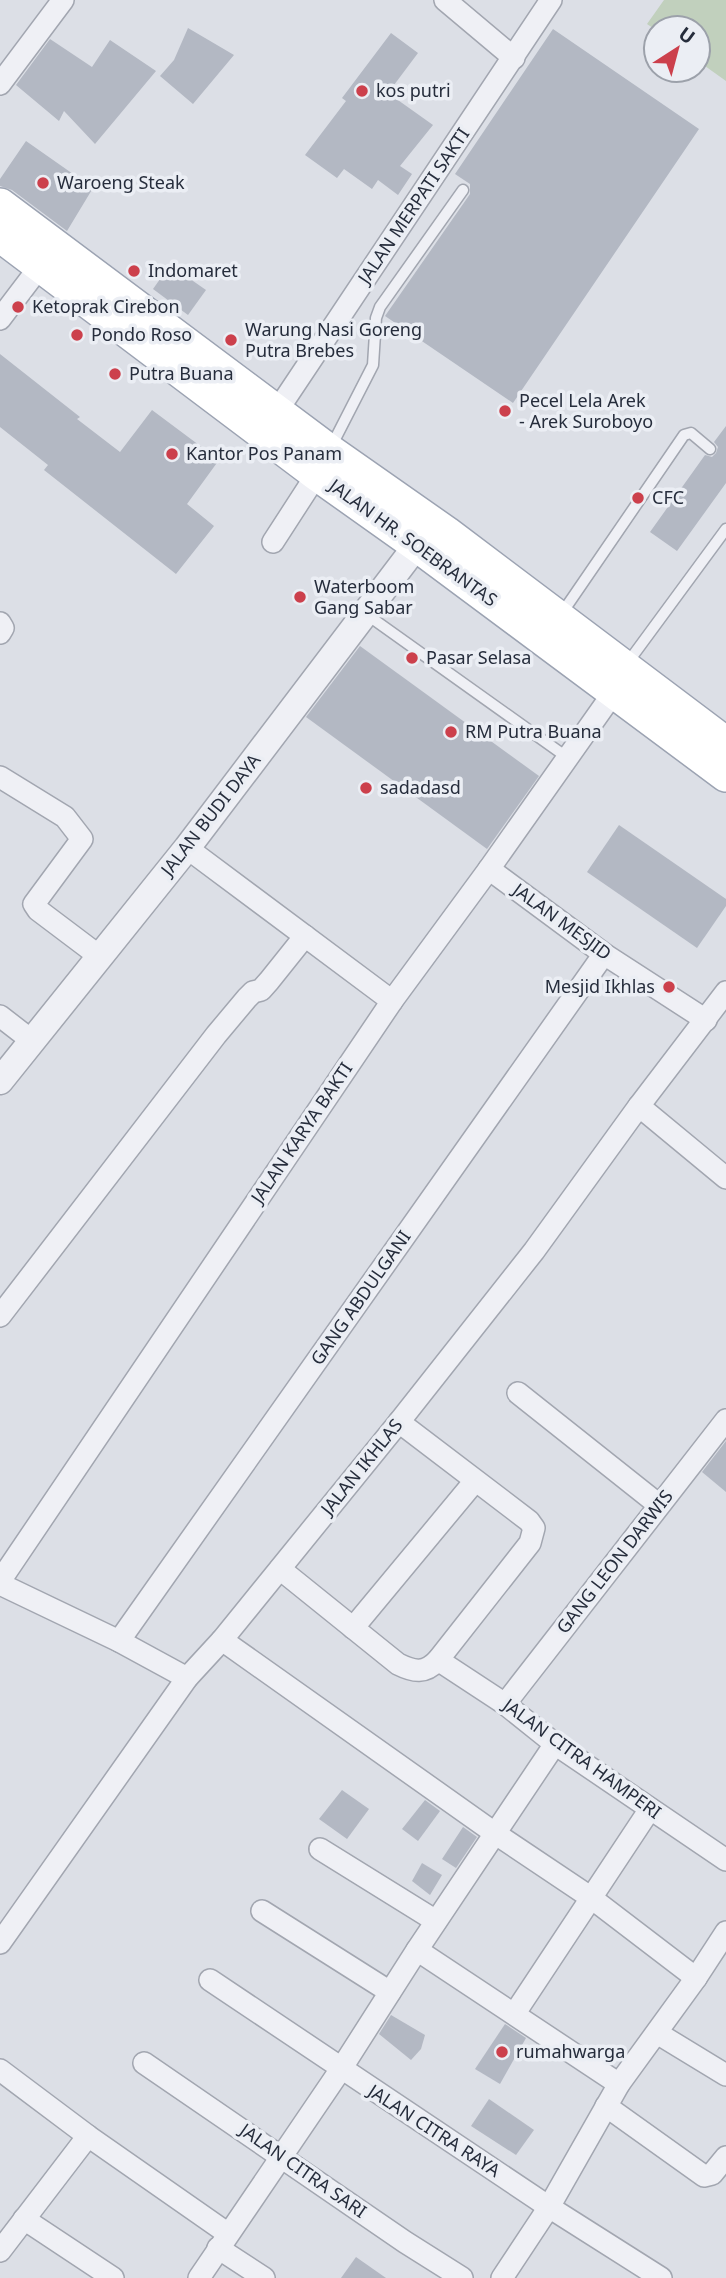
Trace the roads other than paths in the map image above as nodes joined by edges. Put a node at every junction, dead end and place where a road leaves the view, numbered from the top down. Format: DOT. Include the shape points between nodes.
graph roads {
  1 [pos="63,0"];
  2 [pos="445,0"];
  3 [pos="551,0"];
  4 [pos="514,58"];
  5 [pos="0,84"];
  6 [pos="463,190"];
  7 [pos="0,205"];
  8 [pos="0,235"];
  9 [pos="41,265"];
  10 [pos="0,319"];
  11 [pos="277,411"];
  12 [pos="710,449"];
  13 [pos="323,462"];
  14 [pos="726,529"];
  15 [pos="273,542"];
  16 [pos="417,545"];
  17 [pos="366,614"];
  18 [pos="558,618"];
  19 [pos="0,623"];
  20 [pos="0,633"];
  21 [pos="620,680"];
  22 [pos="726,744"];
  23 [pos="568,758"];
  24 [pos="726,775"];
  25 [pos="0,777"];
  26 [pos="187,848"];
  27 [pos="489,869"];
  28 [pos="305,936"];
  29 [pos="604,954"];
  30 [pos="99,956"];
  31 [pos="726,992"];
  32 [pos="392,1001"];
  33 [pos="0,1016"];
  34 [pos="706,1020"];
  35 [pos="31,1040"];
  36 [pos="0,1080"];
  37 [pos="639,1107"];
  38 [pos="726,1178"];
  39 [pos="0,1316"];
  40 [pos="518,1393"];
  41 [pos="726,1420"];
  42 [pos="399,1422"];
  43 [pos="475,1480"];
  44 [pos="659,1505"];
  45 [pos="280,1569"];
  46 [pos="0,1583"];
  47 [pos="353,1628"];
  48 [pos="222,1640"];
  49 [pos="119,1641"];
  50 [pos="438,1660"];
  51 [pos="187,1678"];
  52 [pos="505,1704"];
  53 [pos="555,1744"];
  54 [pos="650,1809"];
  55 [pos="496,1834"];
  56 [pos="320,1849"];
  57 [pos="726,1860"];
  58 [pos="590,1897"];
  59 [pos="262,1911"];
  60 [pos="436,1921"];
  61 [pos="726,1932"];
  62 [pos="0,1943"];
  63 [pos="417,1950"];
  64 [pos="719,1958"];
  65 [pos="696,1978"];
  66 [pos="210,1980"];
  67 [pos="390,1992"];
  68 [pos="515,2013"];
  69 [pos="657,2033"];
  70 [pos="144,2063"];
  71 [pos="341,2069"];
  72 [pos="0,2070"];
  73 [pos="726,2075"];
  74 [pos="619,2084"];
  75 [pos="606,2106"];
  76 [pos="88,2136"];
  77 [pos="281,2155"];
  78 [pos="726,2157"];
  79 [pos="549,2207"];
  80 [pos="24,2219"];
  81 [pos="222,2240"];
  82 [pos="0,2251"];
  83 [pos="653,2276"];
  84 [pos="113,2278"];
  85 [pos="198,2278"];
  86 [pos="264,2278"];
  87 [pos="462,2278"];
  88 [pos="502,2278"];
  1 -- 5 [label="street"];
  2 -- 4 [label="street"];
  3 -- 4 [label="street, JALAN MERPATI SAKTI"];
  4 -- 11 [label="street, JALAN MERPATI SAKTI"];
  6 -- 13 [label="lane" via="380,307 373,365"];
  7 -- 11 [label="main road, JALAN HR. SOEBRANTAS"];
  8 -- 9 [label="main road, JALAN HR. SOEBRANTAS"];
  9 -- 10 [label="street"];
  9 -- 13 [label="main road, JALAN HR. SOEBRANTAS"];
  11 -- 13 [label="main road, JALAN HR. SOEBRANTAS"];
  12 -- 18 [label="lane" via="691,433 684,435"];
  13 -- 15 [label="street"];
  13 -- 16 [label="main road, JALAN HR. SOEBRANTAS"];
  13 -- 18 [label="main road, JALAN HR. SOEBRANTAS" via="446,533"];
  14 -- 21 [label="lane"];
  16 -- 17 [label="street, JALAN BUDI DAYA"];
  16 -- 21 [label="main road, JALAN HR. SOEBRANTAS"];
  17 -- 23 [label="lane"];
  17 -- 26 [label="street, JALAN BUDI DAYA"];
  18 -- 21 [label="main road, JALAN HR. SOEBRANTAS"];
  19 -- 20 [label="street"];
  21 -- 22 [label="main road, JALAN HR. SOEBRANTAS"];
  21 -- 23 [label="street, JALAN KARYA BAKTI"];
  21 -- 24 [label="main road, JALAN HR. SOEBRANTAS"];
  23 -- 27 [label="street, JALAN KARYA BAKTI"];
  25 -- 30 [label="street" via="65,817 82,839 34,904"];
  26 -- 28 [label="street"];
  26 -- 30 [label="street, JALAN BUDI DAYA"];
  27 -- 29 [label="street, JALAN MESJID"];
  27 -- 32 [label="street, JALAN KARYA BAKTI"];
  28 -- 32 [label="street"];
  28 -- 39 [label="street" via="216,1035"];
  29 -- 34 [label="street, JALAN MESJID"];
  29 -- 49 [label="street, GANG ABDULGANI"];
  30 -- 35 [label="street, JALAN BUDI DAYA"];
  31 -- 34 [label="street, JALAN IKHLAS"];
  32 -- 46 [label="street, JALAN KARYA BAKTI"];
  33 -- 35 [label="street"];
  34 -- 37 [label="street, JALAN IKHLAS"];
  35 -- 36 [label="street, JALAN BUDI DAYA"];
  37 -- 38 [label="street"];
  37 -- 42 [label="street, JALAN IKHLAS" via="534,1251"];
  40 -- 44 [label="street"];
  41 -- 44 [label="street, GANG LEON DARWIS"];
  42 -- 43 [label="street"];
  42 -- 45 [label="street, JALAN IKHLAS"];
  43 -- 47 [label="street"];
  43 -- 50 [label="street" via="529,1521 534,1532"];
  44 -- 52 [label="street, GANG LEON DARWIS"];
  45 -- 47 [label="street"];
  45 -- 48 [label="street, JALAN IKHLAS"];
  46 -- 49 [label="street"];
  47 -- 50 [label="street" via="398,1664 417,1672"];
  48 -- 51 [label="street, JALAN IKHLAS"];
  48 -- 55 [label="street"];
  49 -- 51 [label="street"];
  50 -- 52 [label="street, JALAN CITRA HAMPERI"];
  51 -- 62 [label="street, JALAN IKHLAS"];
  52 -- 53 [label="street, JALAN CITRA HAMPERI"];
  53 -- 54 [label="street, JALAN CITRA HAMPERI"];
  53 -- 55 [label="street"];
  54 -- 57 [label="street, JALAN CITRA HAMPERI"];
  54 -- 58 [label="street"];
  55 -- 58 [label="street"];
  55 -- 60 [label="street"];
  56 -- 60 [label="street"];
  58 -- 65 [label="street"];
  58 -- 68 [label="street"];
  59 -- 67 [label="street"];
  60 -- 63 [label="street"];
  61 -- 64 [label="street"];
  63 -- 67 [label="street"];
  63 -- 68 [label="street"];
  64 -- 65 [label="street"];
  65 -- 69 [label="street"];
  66 -- 71 [label="street, JALAN CITRA RAYA"];
  67 -- 71 [label="street"];
  68 -- 74 [label="street"];
  69 -- 73 [label="street"];
  69 -- 74 [label="street"];
  70 -- 77 [label="street, JALAN CITRA SARI"];
  71 -- 77 [label="street"];
  71 -- 79 [label="street, JALAN CITRA RAYA"];
  72 -- 76 [label="street"];
  74 -- 75 [label="street"];
  75 -- 78 [label="street" via="704,2176 712,2174"];
  75 -- 79 [label="street"];
  76 -- 80 [label="street"];
  76 -- 81 [label="street"];
  77 -- 81 [label="street"];
  77 -- 87 [label="street, JALAN CITRA SARI"];
  79 -- 83 [label="street, JALAN CITRA RAYA"];
  79 -- 88 [label="street"];
  80 -- 82 [label="street"];
  80 -- 84 [label="street"];
  81 -- 85 [label="street"];
  81 -- 86 [label="street"];
}
